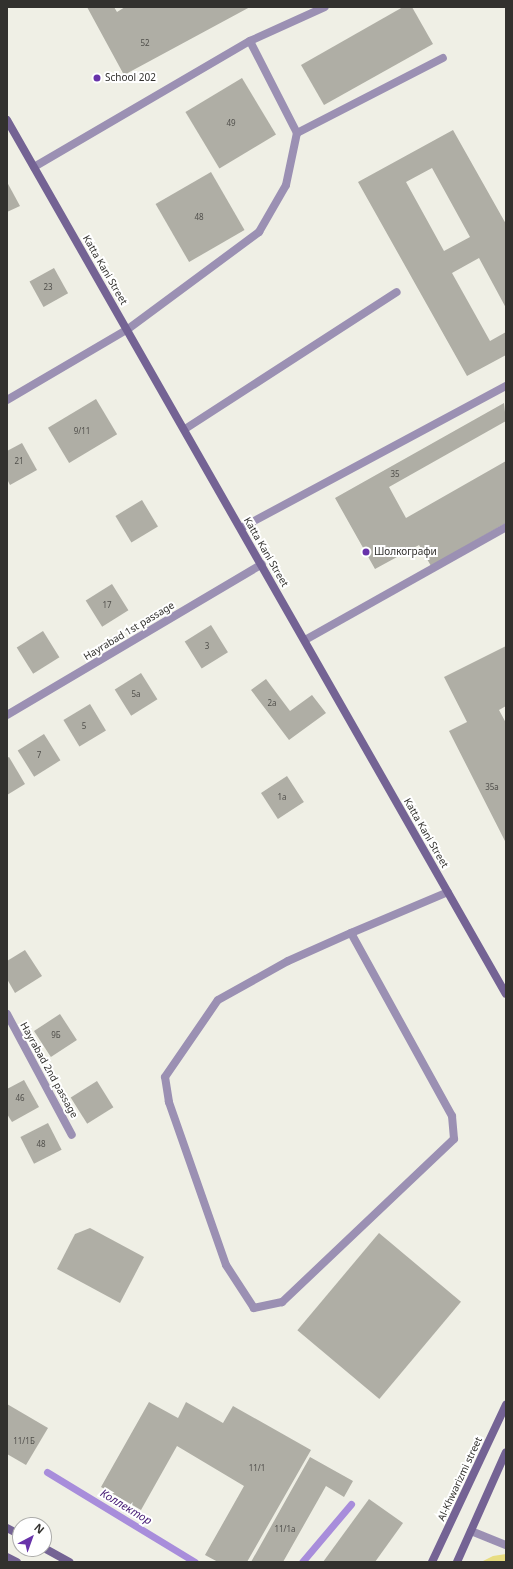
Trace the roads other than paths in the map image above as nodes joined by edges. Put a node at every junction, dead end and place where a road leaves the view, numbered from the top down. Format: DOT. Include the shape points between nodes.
graph roads {
  1 [pos="325,7"];
  2 [pos="250,41"];
  3 [pos="443,58"];
  4 [pos="7,120"];
  5 [pos="297,133"];
  6 [pos="34,167"];
  7 [pos="397,292"];
  8 [pos="128,329"];
  9 [pos="506,386"];
  10 [pos="7,400"];
  11 [pos="185,429"];
  12 [pos="506,527"];
  13 [pos="241,528"];
  14 [pos="262,564"];
  15 [pos="305,640"];
  16 [pos="7,715"];
  17 [pos="448,892"];
  18 [pos="351,933"];
  19 [pos="506,994"];
  20 [pos="7,1014"];
  21 [pos="72,1135"];
  22 [pos="506,1405"];
  23 [pos="506,1452"];
  24 [pos="471,1532"];
  25 [pos="506,1545"];
  26 [pos="52,1552"];
  27 [pos="7,1557"];
  28 [pos="17,1562"];
  29 [pos="69,1562"];
  30 [pos="432,1562"];
  31 [pos="457,1562"];
  1 -- 2 [label="street"];
  2 -- 5 [label="street"];
  2 -- 6 [label="street"];
  3 -- 5 [label="street"];
  4 -- 6 [label="main road, Katta Kani Street"];
  5 -- 8 [label="street" via="286,186 259,232"];
  6 -- 8 [label="main road, Katta Kani Street"];
  7 -- 11 [label="street"];
  8 -- 10 [label="street"];
  8 -- 11 [label="main road, Katta Kani Street"];
  9 -- 13 [label="street"];
  11 -- 13 [label="main road, Katta Kani Street"];
  12 -- 15 [label="street"];
  13 -- 14 [label="main road, Katta Kani Street"];
  14 -- 15 [label="main road, Katta Kani Street"];
  14 -- 16 [label="street, Hayrаbаd 1st passage"];
  15 -- 17 [label="main road, Katta Kani Street"];
  17 -- 18 [label="street"];
  17 -- 19 [label="main road, Katta Kani Street"];
  18 -- 18 [label="street" via="288,961 218,1000 165,1076 169,1102 226,1265 254,1308 282,1302 454,1139 452,1116"];
  20 -- 21 [label="street, Hayrаbаd 2nd passage"];
  22 -- 30 [label="main road, Al-Khwarizmi street"];
  23 -- 24 [label="main road"];
  24 -- 25 [label="street"];
  24 -- 31 [label="main road"];
  26 -- 29 [label="main road"];
  27 -- 28 [label="main road"];
}
